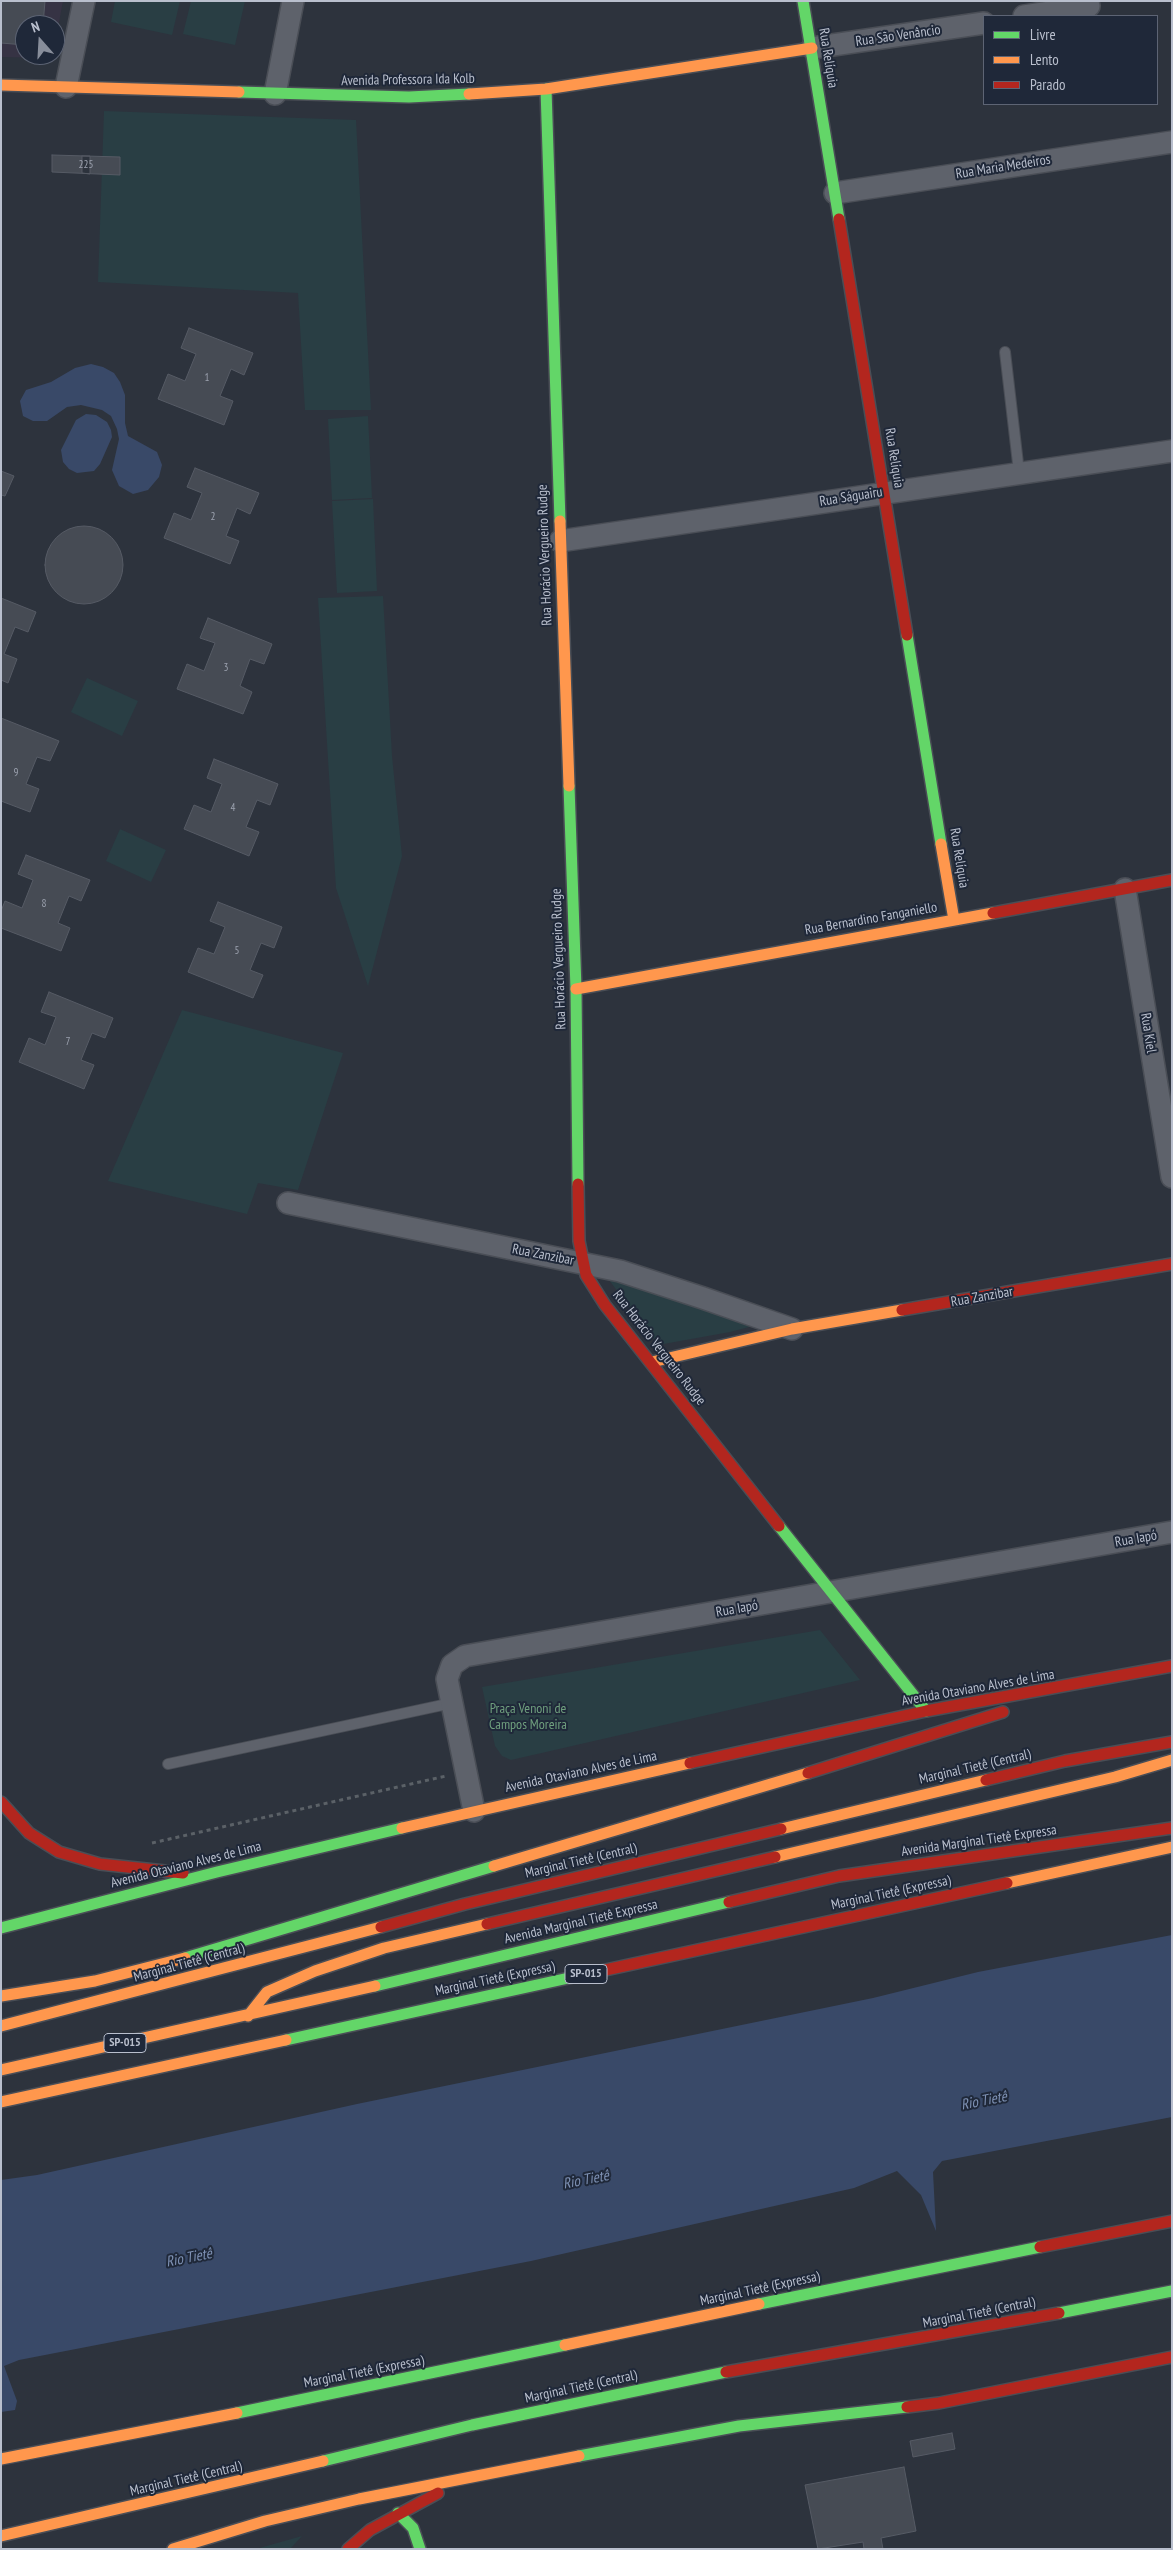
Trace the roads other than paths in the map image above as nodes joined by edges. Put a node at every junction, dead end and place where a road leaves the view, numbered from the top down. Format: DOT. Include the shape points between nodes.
graph roads {
  1 [pos="84,1"];
  2 [pos="292,1"];
  3 [pos="803,1"];
  4 [pos="1089,6"];
  5 [pos="1030,15"];
  6 [pos="983,23"];
  7 [pos="812,48"];
  8 [pos="1,85"];
  9 [pos="66,87"];
  10 [pos="546,89"];
  11 [pos="275,94"];
  12 [pos="1172,142"];
  13 [pos="835,193"];
  14 [pos="1005,352"];
  15 [pos="1172,451"];
  16 [pos="1019,472"];
  17 [pos="884,492"];
  18 [pos="560,541"];
  19 [pos="1172,880"];
  20 [pos="1125,889"];
  21 [pos="954,920"];
  22 [pos="576,988"];
  23 [pos="1172,1177"];
  24 [pos="288,1203"];
  25 [pos="582,1262"];
  26 [pos="1172,1264"];
  27 [pos="792,1330"];
  28 [pos="652,1362"];
  29 [pos="1172,1532"];
  30 [pos="831,1593"];
  31 [pos="1172,1666"];
  32 [pos="1050,1690"];
  33 [pos="452,1703"];
  34 [pos="926,1711"];
  35 [pos="1172,1742"];
  36 [pos="1172,1760"];
  37 [pos="168,1764"];
  38 [pos="1,1802"];
  39 [pos="474,1811"];
  40 [pos="1172,1828"];
  41 [pos="1172,1847"];
  42 [pos="217,1872"];
  43 [pos="1,1928"];
  44 [pos="1,1996"];
  45 [pos="248,2016"];
  46 [pos="1,2026"];
  47 [pos="1,2070"];
  48 [pos="1,2102"];
  49 [pos="1172,2221"];
  50 [pos="1172,2291"];
  51 [pos="1172,2357"];
  52 [pos="1,2459"];
  53 [pos="470,2477"];
  54 [pos="398,2513"];
  55 [pos="1,2536"];
  56 [pos="173,2549"];
  57 [pos="348,2549"];
  58 [pos="420,2549"];
  1 -- 9 [label="street"];
  2 -- 11 [label="street"];
  3 -- 7 [label="main road, Rua Relíquia"];
  4 -- 5 [label="street"];
  6 -- 7 [label="street, Rua São Venâncio"];
  7 -- 10 [label="main road, Avenida Professora Ida Kolb"];
  7 -- 13 [label="main road, Rua Relíquia"];
  8 -- 9 [label="main road, Avenida Professora Ida Kolb"];
  9 -- 11 [label="main road, Avenida Professora Ida Kolb"];
  10 -- 11 [label="main road, Avenida Professora Ida Kolb" via="409,97"];
  10 -- 18 [label="main road, Rua Horácio Vergueiro Rudge"];
  12 -- 13 [label="street, Rua Maria Medeiros"];
  13 -- 17 [label="main road, Rua Relíquia"];
  14 -- 16 [label="lane"];
  15 -- 16 [label="street, Rua Ságuairu"];
  16 -- 17 [label="street, Rua Ságuairu"];
  17 -- 18 [label="street, Rua Ságuairu"];
  17 -- 21 [label="main road, Rua Relíquia"];
  18 -- 22 [label="main road, Rua Horácio Vergueiro Rudge"];
  19 -- 20 [label="main road, Rua Bernardino Fanganiello"];
  20 -- 21 [label="main road, Rua Bernardino Fanganiello"];
  20 -- 23 [label="street, Rua Kiel"];
  21 -- 22 [label="main road, Rua Bernardino Fanganiello"];
  22 -- 25 [label="main road, Rua Horácio Vergueiro Rudge" via="579,1241"];
  24 -- 25 [label="street, Rua Zanzibar"];
  25 -- 27 [label="street, Rua Zanzibar" via="620,1271"];
  25 -- 28 [label="main road, Rua Horácio Vergueiro Rudge" via="586,1275 605,1305"];
  26 -- 27 [label="main road, Rua Zanzibar"];
  27 -- 28 [label="main road, Rua Zanzibar"];
  28 -- 30 [label="main road, Rua Horácio Vergueiro Rudge"];
  29 -- 30 [label="street, Rua Iapó"];
  30 -- 33 [label="street, Rua Iapó" via="465,1656 449,1670"];
  30 -- 34 [label="main road, Rua Horácio Vergueiro Rudge"];
  31 -- 32 [label="main road, Avenida Otaviano Alves de Lima"];
  32 -- 34 [label="main road, Avenida Otaviano Alves de Lima"];
  32 -- 44 [label="main road" via="1017,1707 878,1752 192,1956 95,1981"];
  33 -- 37 [label="lane"];
  33 -- 39 [label="street, Rua Iapó"];
  34 -- 39 [label="main road, Avenida Otaviano Alves de Lima"];
  35 -- 46 [label="main road, Marginal Tietê (Central)" via="1065,1761 465,1904 308,1948"];
  36 -- 45 [label="main road" via="1115,1777 384,1948 315,1971 267,1992"];
  38 -- 42 [label="main road" via="29,1833 59,1852 100,1864 135,1869 173,1873"];
  39 -- 42 [label="main road, Avenida Otaviano Alves de Lima"];
  40 -- 45 [label="main road, Avenida Marginal Tietê Expressa / SP-015" via="838,1876"];
  41 -- 48 [label="main road, Marginal Tietê (Expressa) / SP-015"];
  42 -- 43 [label="main road, Avenida Otaviano Alves de Lima"];
  45 -- 47 [label="main road, Avenida Marginal Tietê Expressa / SP-015"];
  49 -- 52 [label="main road, Marginal Tietê (Expressa)" via="748,2306 390,2383"];
  50 -- 55 [label="main road, Marginal Tietê (Central)" via="973,2330 703,2376 472,2426"];
  51 -- 53 [label="main road" via="939,2403 739,2426"];
  53 -- 54 [label="main road"];
  53 -- 56 [label="main road" via="265,2521"];
  54 -- 57 [label="main road" via="370,2530"];
  54 -- 58 [label="main road" via="413,2528"];
}
